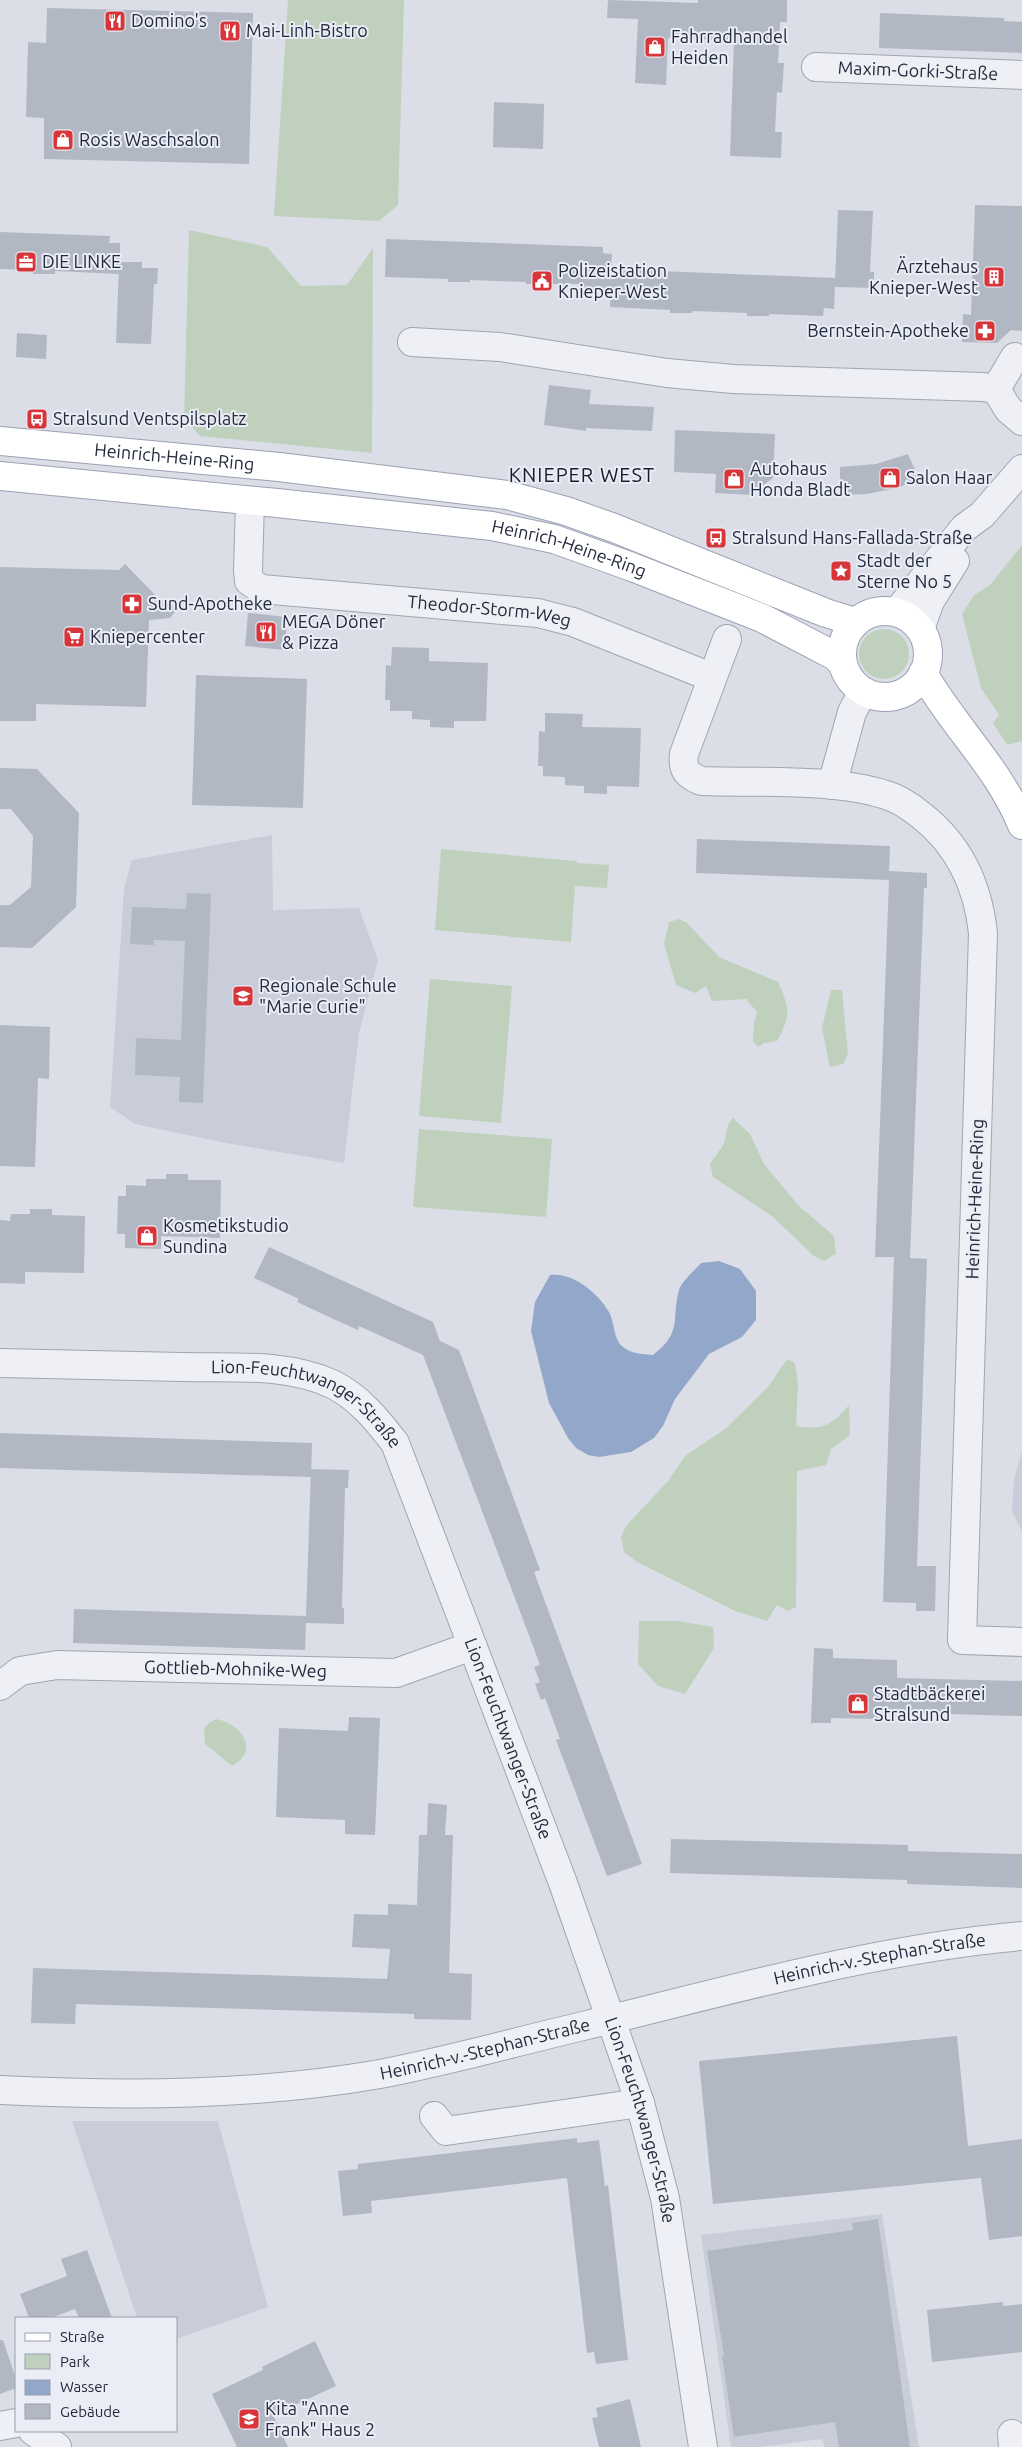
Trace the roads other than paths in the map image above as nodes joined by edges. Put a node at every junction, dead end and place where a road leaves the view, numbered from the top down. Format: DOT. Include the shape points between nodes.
graph roads {
  1 [pos="816,67"];
  2 [pos="1022,75"];
  3 [pos="412,342"];
  4 [pos="1014,356"];
  5 [pos="996,389"];
  6 [pos="1022,421"];
  7 [pos="0,441"];
  8 [pos="1022,469"];
  9 [pos="0,476"];
  10 [pos="378,479"];
  11 [pos="410,482"];
  12 [pos="250,501"];
  13 [pos="277,502"];
  14 [pos="982,515"];
  15 [pos="897,612"];
  16 [pos="855,622"];
  17 [pos="920,629"];
  18 [pos="728,639"];
  19 [pos="842,663"];
  20 [pos="923,673"];
  21 [pos="711,677"];
  22 [pos="863,692"];
  23 [pos="901,694"];
  24 [pos="959,728"];
  25 [pos="832,785"];
  26 [pos="1022,825"];
  27 [pos="0,1363"];
  28 [pos="1022,1642"];
  29 [pos="472,1646"];
  30 [pos="0,1686"];
  31 [pos="1022,1936"];
  32 [pos="612,2020"];
  33 [pos="0,2090"];
  34 [pos="640,2104"];
  35 [pos="434,2116"];
  36 [pos="15,2422"];
  37 [pos="0,2426"];
  38 [pos="34,2432"];
  39 [pos="57,2447"];
  40 [pos="703,2447"];
  1 -- 2 [label="street, Maxim-Gorki-Straße"];
  3 -- 5 [label="street" via="500,347 675,374"];
  4 -- 5 [label="street"];
  5 -- 6 [label="street" via="1008,409"];
  7 -- 10 [label="main road, Heinrich-Heine-Ring"];
  8 -- 14 [label="street"];
  9 -- 12 [label="main road, Heinrich-Heine-Ring"];
  10 -- 11 [label="main road, Heinrich-Heine-Ring"];
  10 -- 12 [label="main road, Heinrich-Heine-Ring" via="334,485 256,482 252,485"];
  11 -- 13 [label="main road, Heinrich-Heine-Ring" via="411,495 406,500 340,496"];
  11 -- 16 [label="main road, Heinrich-Heine-Ring" via="507,495 566,511"];
  12 -- 13 [label="main road, Heinrich-Heine-Ring"];
  12 -- 21 [label="street, Theodor-Storm-Weg" via="249,581 261,589 538,613 573,622"];
  13 -- 19 [label="main road, Heinrich-Heine-Ring" via="492,526 554,539 762,618"];
  14 -- 15 [label="street" via="964,528"];
  14 -- 17 [label="street" via="930,601"];
  15 -- 16 [label="main road" via="875,611"];
  15 -- 17 [label="main road"];
  16 -- 19 [label="main road" via="841,648"];
  17 -- 20 [label="main road" via="928,651"];
  18 -- 21 [label="street, Heinrich-Heine-Ring"];
  19 -- 22 [label="main road" via="853,684"];
  20 -- 23 [label="main road" via="918,682"];
  20 -- 24 [label="main road"];
  21 -- 25 [label="street, Heinrich-Heine-Ring" via="684,754 682,764 690,777 701,781"];
  22 -- 23 [label="main road" via="882,697"];
  22 -- 25 [label="street" via="852,712"];
  23 -- 24 [label="main road" via="922,710"];
  24 -- 26 [label="main road" via="998,778"];
  25 -- 28 [label="street, Heinrich-Heine-Ring" via="888,795 908,805 928,821 947,839 964,864 979,904 983,933 962,1640"];
  27 -- 29 [label="street, Lion-Feuchtwanger-Straße" via="268,1370 297,1373 331,1384 356,1399 395,1443"];
  29 -- 30 [label="street, Gottlieb-Mohnike-Weg" via="396,1673 57,1665 20,1671"];
  29 -- 32 [label="street, Lion-Feuchtwanger-Straße"];
  31 -- 32 [label="street, Heinrich-v.-Stephan-Straße" via="963,1941 883,1955"];
  32 -- 33 [label="street, Heinrich-v.-Stephan-Straße" via="434,2062 326,2083 171,2094"];
  32 -- 34 [label="street, Lion-Feuchtwanger-Straße"];
  34 -- 35 [label="street" via="446,2131"];
  34 -- 40 [label="street, Lion-Feuchtwanger-Straße" via="665,2198"];
  36 -- 37 [label="street"];
  38 -- 39 [label="street"];
}
